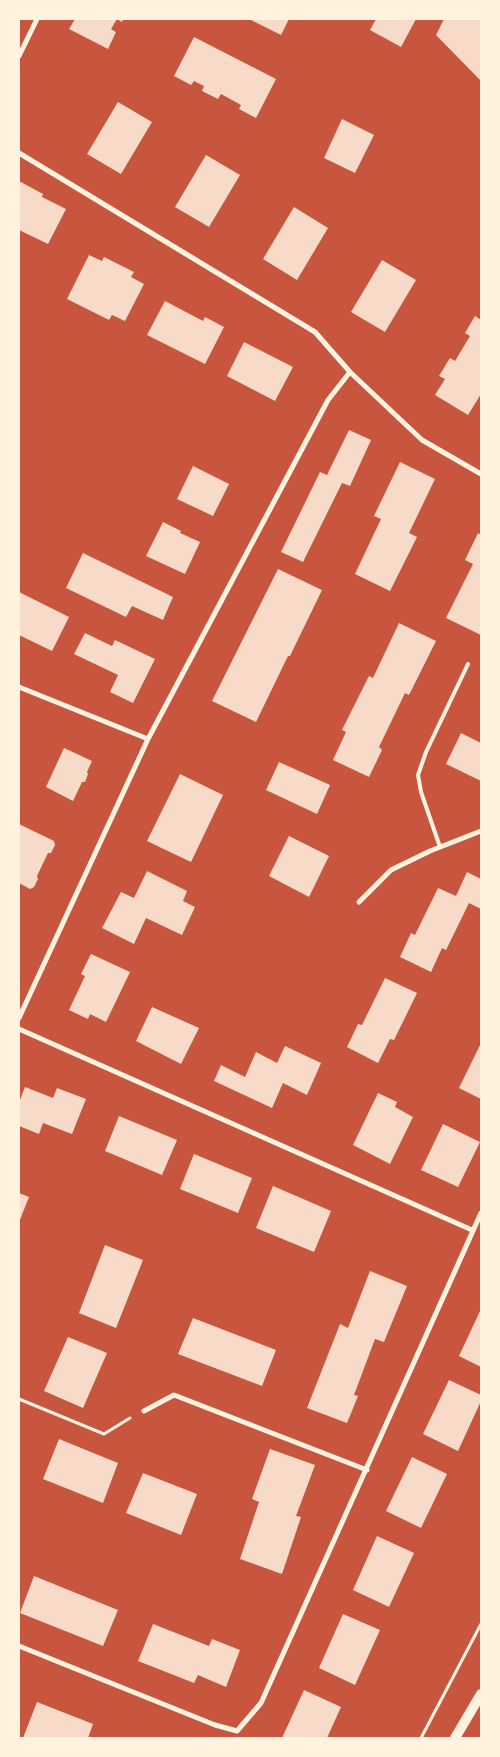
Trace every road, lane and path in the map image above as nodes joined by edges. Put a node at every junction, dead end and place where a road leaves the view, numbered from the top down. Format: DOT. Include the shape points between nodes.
graph roads {
  1 [pos="36,19"];
  2 [pos="19,56"];
  3 [pos="19,153"];
  4 [pos="350,372"];
  5 [pos="481,474"];
  6 [pos="468,664"];
  7 [pos="19,687"];
  8 [pos="148,739"];
  9 [pos="481,831"];
  10 [pos="440,847"];
  11 [pos="359,902"];
  12 [pos="19,1018"];
  13 [pos="19,1029"];
  14 [pos="481,1213"];
  15 [pos="472,1230"];
  16 [pos="19,1399"];
  17 [pos="144,1411"];
  18 [pos="367,1470"];
  19 [pos="481,1624"];
  20 [pos="19,1646"];
  21 [pos="481,1694"];
  22 [pos="421,1738"];
  23 [pos="454,1738"];
  1 -- 2 [label="street"];
  3 -- 4 [label="street" via="315,332"];
  4 -- 5 [label="street" via="422,440"];
  4 -- 8 [label="street" via="328,400"];
  6 -- 10 [label="lane" via="418,775"];
  7 -- 8 [label="street"];
  8 -- 12 [label="street"];
  9 -- 10 [label="street"];
  10 -- 11 [label="street" via="391,870"];
  13 -- 15 [label="street"];
  14 -- 15 [label="street"];
  15 -- 18 [label="street"];
  16 -- 17 [label="path" via="104,1434"];
  17 -- 18 [label="street" via="174,1395"];
  18 -- 20 [label="street" via="261,1703 237,1731"];
  19 -- 22 [label="path"];
  21 -- 23 [label="main road"];
}
